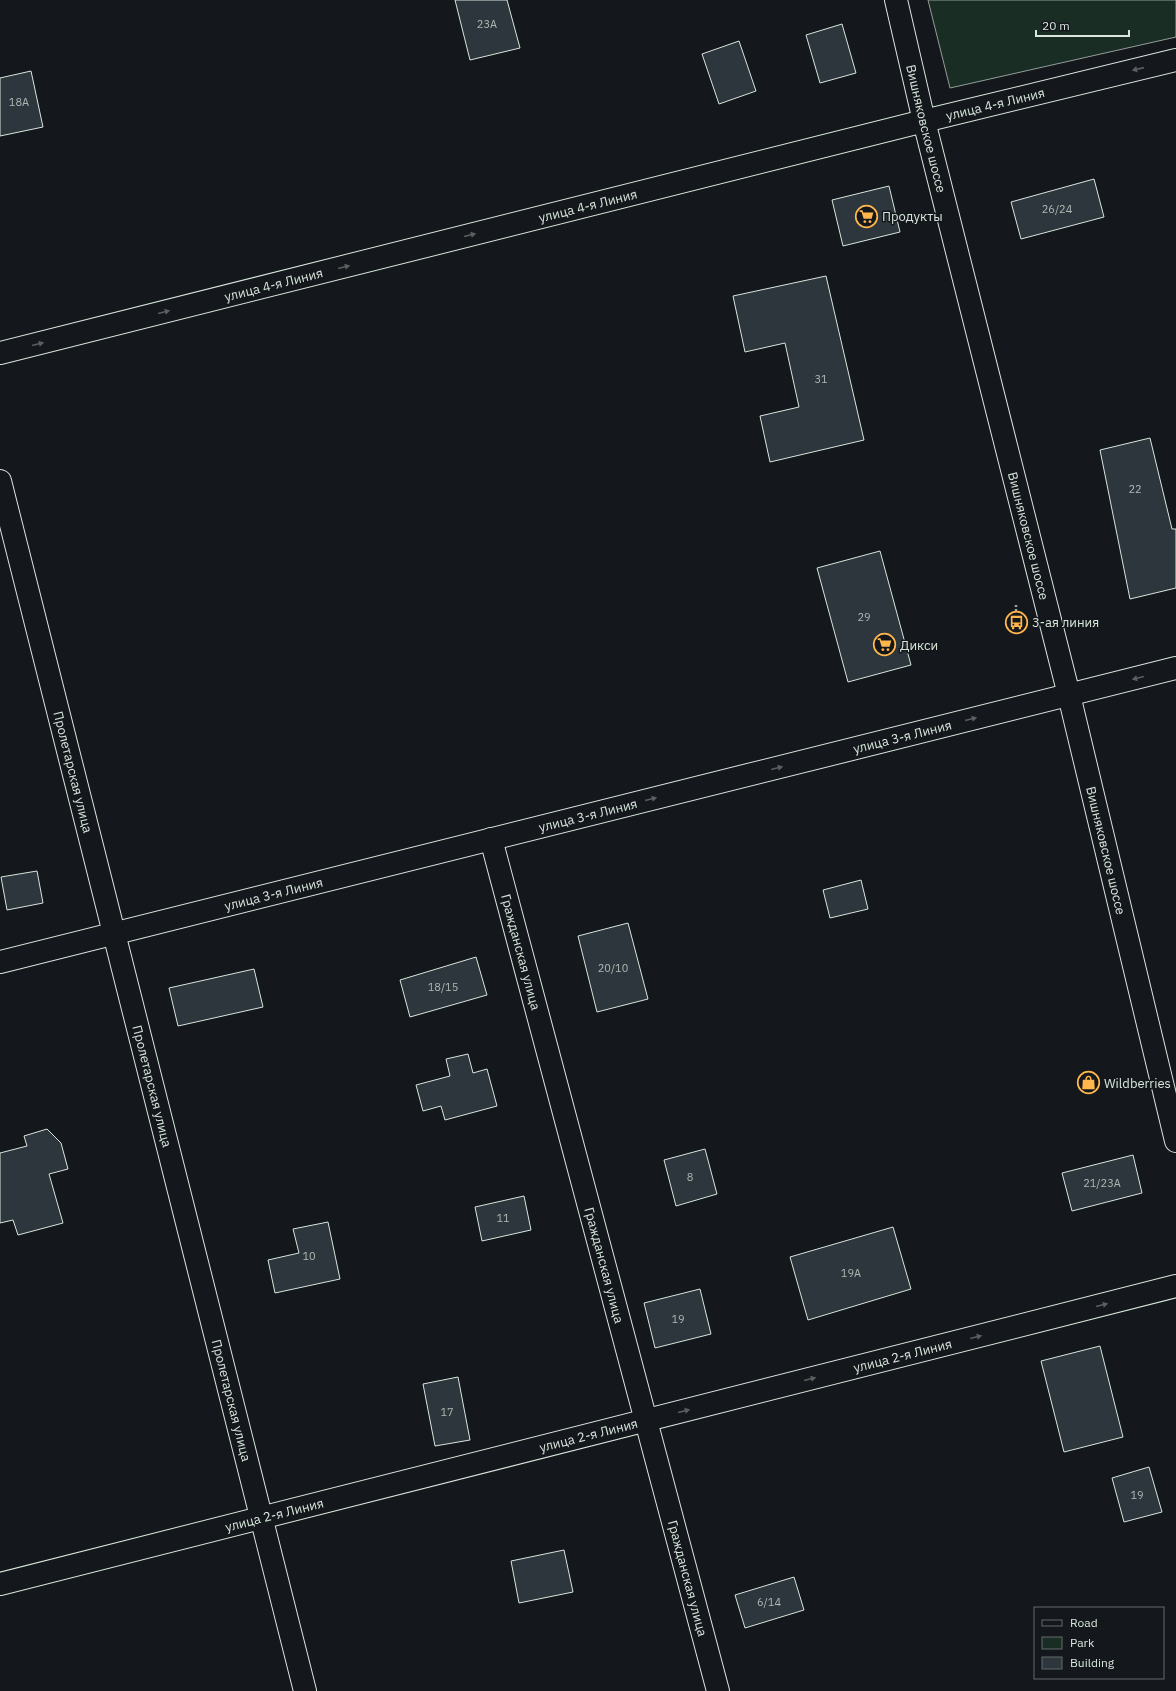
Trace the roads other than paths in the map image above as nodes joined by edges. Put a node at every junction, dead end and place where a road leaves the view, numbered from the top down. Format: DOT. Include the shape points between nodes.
graph roads {
  1 [pos="896,0"];
  2 [pos="1176,60"];
  3 [pos="924,121"];
  4 [pos="0,354"];
  5 [pos="0,481"];
  6 [pos="1176,668"];
  7 [pos="1069,695"];
  8 [pos="490,839"];
  9 [pos="114,933"];
  10 [pos="0,962"];
  11 [pos="1176,1141"];
  12 [pos="1176,1286"];
  13 [pos="646,1420"];
  14 [pos="261,1518"];
  15 [pos="0,1584"];
  16 [pos="305,1691"];
  17 [pos="718,1691"];
  1 -- 3 [label="street, Вишняковское шоссе"];
  2 -- 3 [label="street, улица 4-я Линия, one-way"];
  4 -- 3 [label="street, улица 4-я Линия, one-way"];
  3 -- 7 [label="street, Вишняковское шоссе"];
  5 -- 9 [label="street, Пролетарская улица"];
  6 -- 7 [label="street, улица 3-я Линия, one-way"];
  8 -- 7 [label="street, улица 3-я Линия, one-way"];
  7 -- 11 [label="street, Вишняковское шоссе"];
  8 -- 9 [label="street, улица 3-я Линия"];
  8 -- 13 [label="street, Гражданская улица"];
  9 -- 10 [label="street, улица 3-я Линия"];
  9 -- 14 [label="street, Пролетарская улица"];
  13 -- 12 [label="street, улица 2-я Линия, one-way"];
  13 -- 14 [label="street, улица 2-я Линия"];
  13 -- 17 [label="street, Гражданская улица"];
  14 -- 15 [label="street, улица 2-я Линия"];
  14 -- 16 [label="street, Пролетарская улица"];
}
